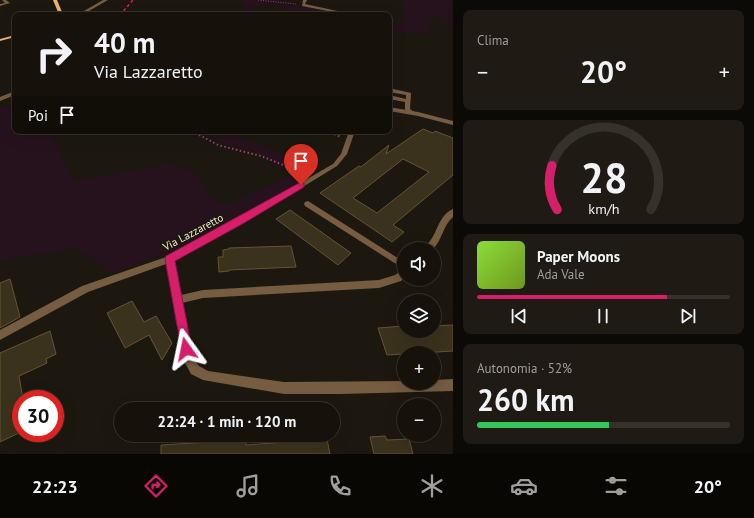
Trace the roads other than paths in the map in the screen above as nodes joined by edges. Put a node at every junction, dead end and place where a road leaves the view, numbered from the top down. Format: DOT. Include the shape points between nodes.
graph roads {
  1 [pos="4,0"];
  2 [pos="55,0"];
  3 [pos="106,0"];
  4 [pos="305,0"];
  5 [pos="0,5"];
  6 [pos="59,12"];
  7 [pos="84,12"];
  8 [pos="339,12"];
  9 [pos="12,35"];
  10 [pos="0,38"];
  11 [pos="392,91"];
  12 [pos="12,95"];
  13 [pos="392,98"];
  14 [pos="0,99"];
  15 [pos="408,101"];
  16 [pos="392,110"];
  17 [pos="412,113"];
  18 [pos="453,123"];
  19 [pos="351,134"];
  20 [pos="308,204"];
  21 [pos="453,212"];
  22 [pos="434,242"];
  23 [pos="170,259"];
  24 [pos="397,261"];
  25 [pos="397,278"];
  26 [pos="177,300"];
  27 [pos="0,335"];
  28 [pos="453,385"];
  1 -- 5 [label="street" via="8,3"];
  2 -- 6 [label="street"];
  3 -- 7 [label="street"];
  4 -- 8 [label="street" via="303,5"];
  9 -- 10 [label="street"];
  11 -- 15 [label="street" via="409,94"];
  12 -- 14 [label="street"];
  13 -- 15 [label="street"];
  15 -- 17 [label="street" via="407,109"];
  16 -- 17 [label="street"];
  17 -- 18 [label="street"];
  19 -- 23 [label="street, Via Lazzaretto" via="344,154 335,165"];
  20 -- 24 [label="street"];
  21 -- 22 [label="street" via="443,222"];
  23 -- 26 [label="street"];
  23 -- 27 [label="street, Via Lazzaretto" via="85,290"];
  25 -- 26 [label="street" via="379,284 223,292"];
  26 -- 28 [label="street" via="189,361 195,370 207,376 284,388"];
}
